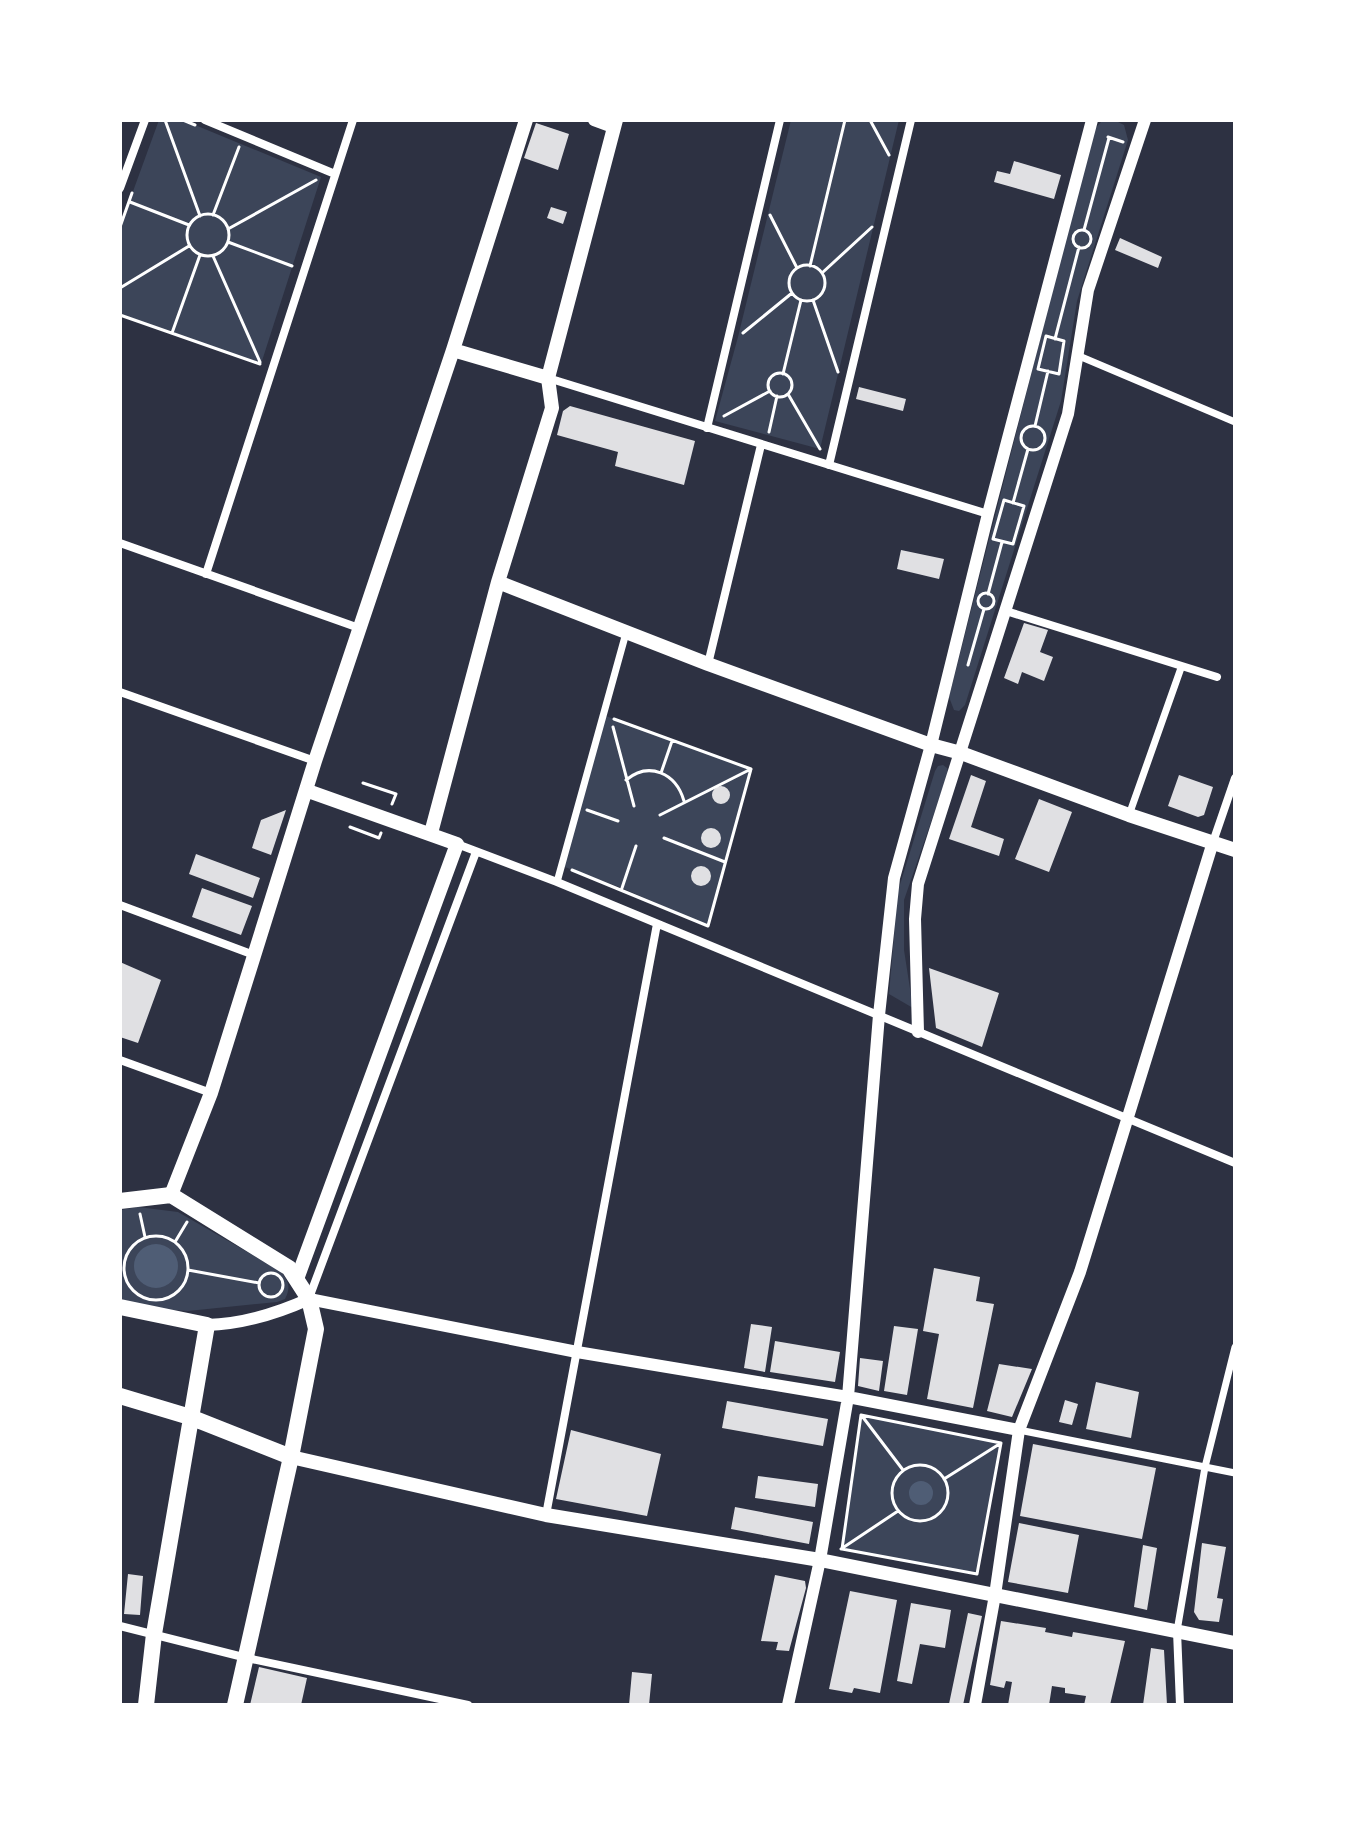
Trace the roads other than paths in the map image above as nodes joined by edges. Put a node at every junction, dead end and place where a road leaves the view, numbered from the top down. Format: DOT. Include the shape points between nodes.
graph roads {
  1 [pos="145,120"];
  2 [pos="353,120"];
  3 [pos="526,120"];
  4 [pos="594,120"];
  5 [pos="780,120"];
  6 [pos="911,120"];
  7 [pos="1145,120"];
  8 [pos="201,123"];
  9 [pos="614,124"];
  10 [pos="1090,126"];
  11 [pos="335,174"];
  12 [pos="120,188"];
  13 [pos="453,350"];
  14 [pos="1079,356"];
  15 [pos="548,378"];
  16 [pos="1235,422"];
  17 [pos="707,428"];
  18 [pos="761,445"];
  19 [pos="829,465"];
  20 [pos="988,514"];
  21 [pos="120,543"];
  22 [pos="206,574"];
  23 [pos="498,582"];
  24 [pos="1006,611"];
  25 [pos="359,628"];
  26 [pos="626,633"];
  27 [pos="708,664"];
  28 [pos="1181,668"];
  29 [pos="1217,677"];
  30 [pos="120,692"];
  31 [pos="931,745"];
  32 [pos="961,753"];
  33 [pos="315,761"];
  34 [pos="1235,778"];
  35 [pos="308,791"];
  36 [pos="1129,815"];
  37 [pos="431,833"];
  38 [pos="1213,842"];
  39 [pos="457,844"];
  40 [pos="1235,850"];
  41 [pos="476,852"];
  42 [pos="557,882"];
  43 [pos="120,905"];
  44 [pos="657,924"];
  45 [pos="254,955"];
  46 [pos="879,1015"];
  47 [pos="918,1032"];
  48 [pos="120,1060"];
  49 [pos="211,1093"];
  50 [pos="1126,1119"];
  51 [pos="1235,1163"];
  52 [pos="171,1195"];
  53 [pos="120,1201"];
  54 [pos="297,1279"];
  55 [pos="309,1299"];
  56 [pos="120,1307"];
  57 [pos="207,1325"];
  58 [pos="1235,1347"];
  59 [pos="577,1352"];
  60 [pos="120,1396"];
  61 [pos="848,1397"];
  62 [pos="190,1417"];
  63 [pos="1019,1430"];
  64 [pos="291,1457"];
  65 [pos="1205,1467"];
  66 [pos="1235,1473"];
  67 [pos="546,1515"];
  68 [pos="820,1560"];
  69 [pos="995,1595"];
  70 [pos="120,1626"];
  71 [pos="1177,1631"];
  72 [pos="154,1634"];
  73 [pos="1235,1643"];
  74 [pos="247,1658"];
  75 [pos="146,1705"];
  76 [pos="235,1705"];
  77 [pos="468,1705"];
  78 [pos="788,1705"];
  79 [pos="975,1705"];
  80 [pos="1180,1705"];
  1 -- 12 [label="street"];
  2 -- 11 [label="street"];
  3 -- 13 [label="main road"];
  4 -- 9 [label="street"];
  5 -- 17 [label="street"];
  6 -- 19 [label="street"];
  7 -- 14 [label="street" via="1088,290"];
  8 -- 11 [label="street"];
  9 -- 15 [label="main road"];
  10 -- 20 [label="street"];
  11 -- 22 [label="street"];
  13 -- 15 [label="main road"];
  13 -- 25 [label="main road"];
  14 -- 16 [label="street"];
  14 -- 24 [label="street" via="1068,414"];
  15 -- 17 [label="street"];
  15 -- 23 [label="main road" via="552,408"];
  17 -- 18 [label="street"];
  18 -- 19 [label="street"];
  18 -- 27 [label="street"];
  19 -- 20 [label="street"];
  20 -- 31 [label="street"];
  21 -- 22 [label="street"];
  22 -- 25 [label="street"];
  23 -- 26 [label="main road"];
  23 -- 37 [label="main road"];
  24 -- 28 [label="street"];
  24 -- 32 [label="street"];
  25 -- 33 [label="main road"];
  26 -- 27 [label="main road"];
  26 -- 42 [label="street"];
  27 -- 31 [label="main road"];
  28 -- 29 [label="street"];
  28 -- 36 [label="street"];
  30 -- 33 [label="street"];
  31 -- 32 [label="main road"];
  31 -- 46 [label="street" via="894,878"];
  32 -- 36 [label="main road"];
  32 -- 47 [label="street" via="918,884"];
  33 -- 35 [label="main road"];
  34 -- 38 [label="street"];
  35 -- 37 [label="main road"];
  35 -- 45 [label="main road"];
  36 -- 38 [label="main road"];
  37 -- 39 [label="main road"];
  38 -- 40 [label="main road"];
  38 -- 50 [label="street"];
  39 -- 41 [label="street"];
  39 -- 54 [label="main road"];
  41 -- 42 [label="street"];
  41 -- 55 [label="street"];
  42 -- 44 [label="street"];
  43 -- 45 [label="street"];
  44 -- 46 [label="street"];
  44 -- 59 [label="street"];
  45 -- 49 [label="main road"];
  46 -- 47 [label="street"];
  46 -- 61 [label="street"];
  47 -- 50 [label="street"];
  48 -- 49 [label="street"];
  49 -- 52 [label="main road"];
  50 -- 51 [label="street"];
  50 -- 63 [label="street" via="1080,1272"];
  52 -- 53 [label="highway"];
  52 -- 54 [label="highway" via="289,1268"];
  54 -- 55 [label="highway"];
  55 -- 57 [label="street"];
  55 -- 59 [label="street"];
  55 -- 64 [label="highway" via="316,1329"];
  56 -- 57 [label="highway"];
  57 -- 62 [label="highway"];
  58 -- 65 [label="street"];
  59 -- 61 [label="street"];
  59 -- 67 [label="street"];
  60 -- 62 [label="highway"];
  61 -- 63 [label="street"];
  61 -- 68 [label="street"];
  62 -- 64 [label="highway"];
  62 -- 72 [label="highway"];
  63 -- 65 [label="street"];
  63 -- 69 [label="street"];
  64 -- 67 [label="main road"];
  64 -- 74 [label="highway"];
  65 -- 66 [label="street"];
  65 -- 71 [label="street"];
  67 -- 68 [label="main road"];
  68 -- 69 [label="main road"];
  68 -- 78 [label="street"];
  69 -- 71 [label="main road"];
  69 -- 79 [label="street"];
  70 -- 72 [label="street"];
  71 -- 73 [label="main road"];
  71 -- 80 [label="street"];
  72 -- 74 [label="street"];
  72 -- 75 [label="highway"];
  74 -- 76 [label="highway"];
  74 -- 77 [label="street"];
}
